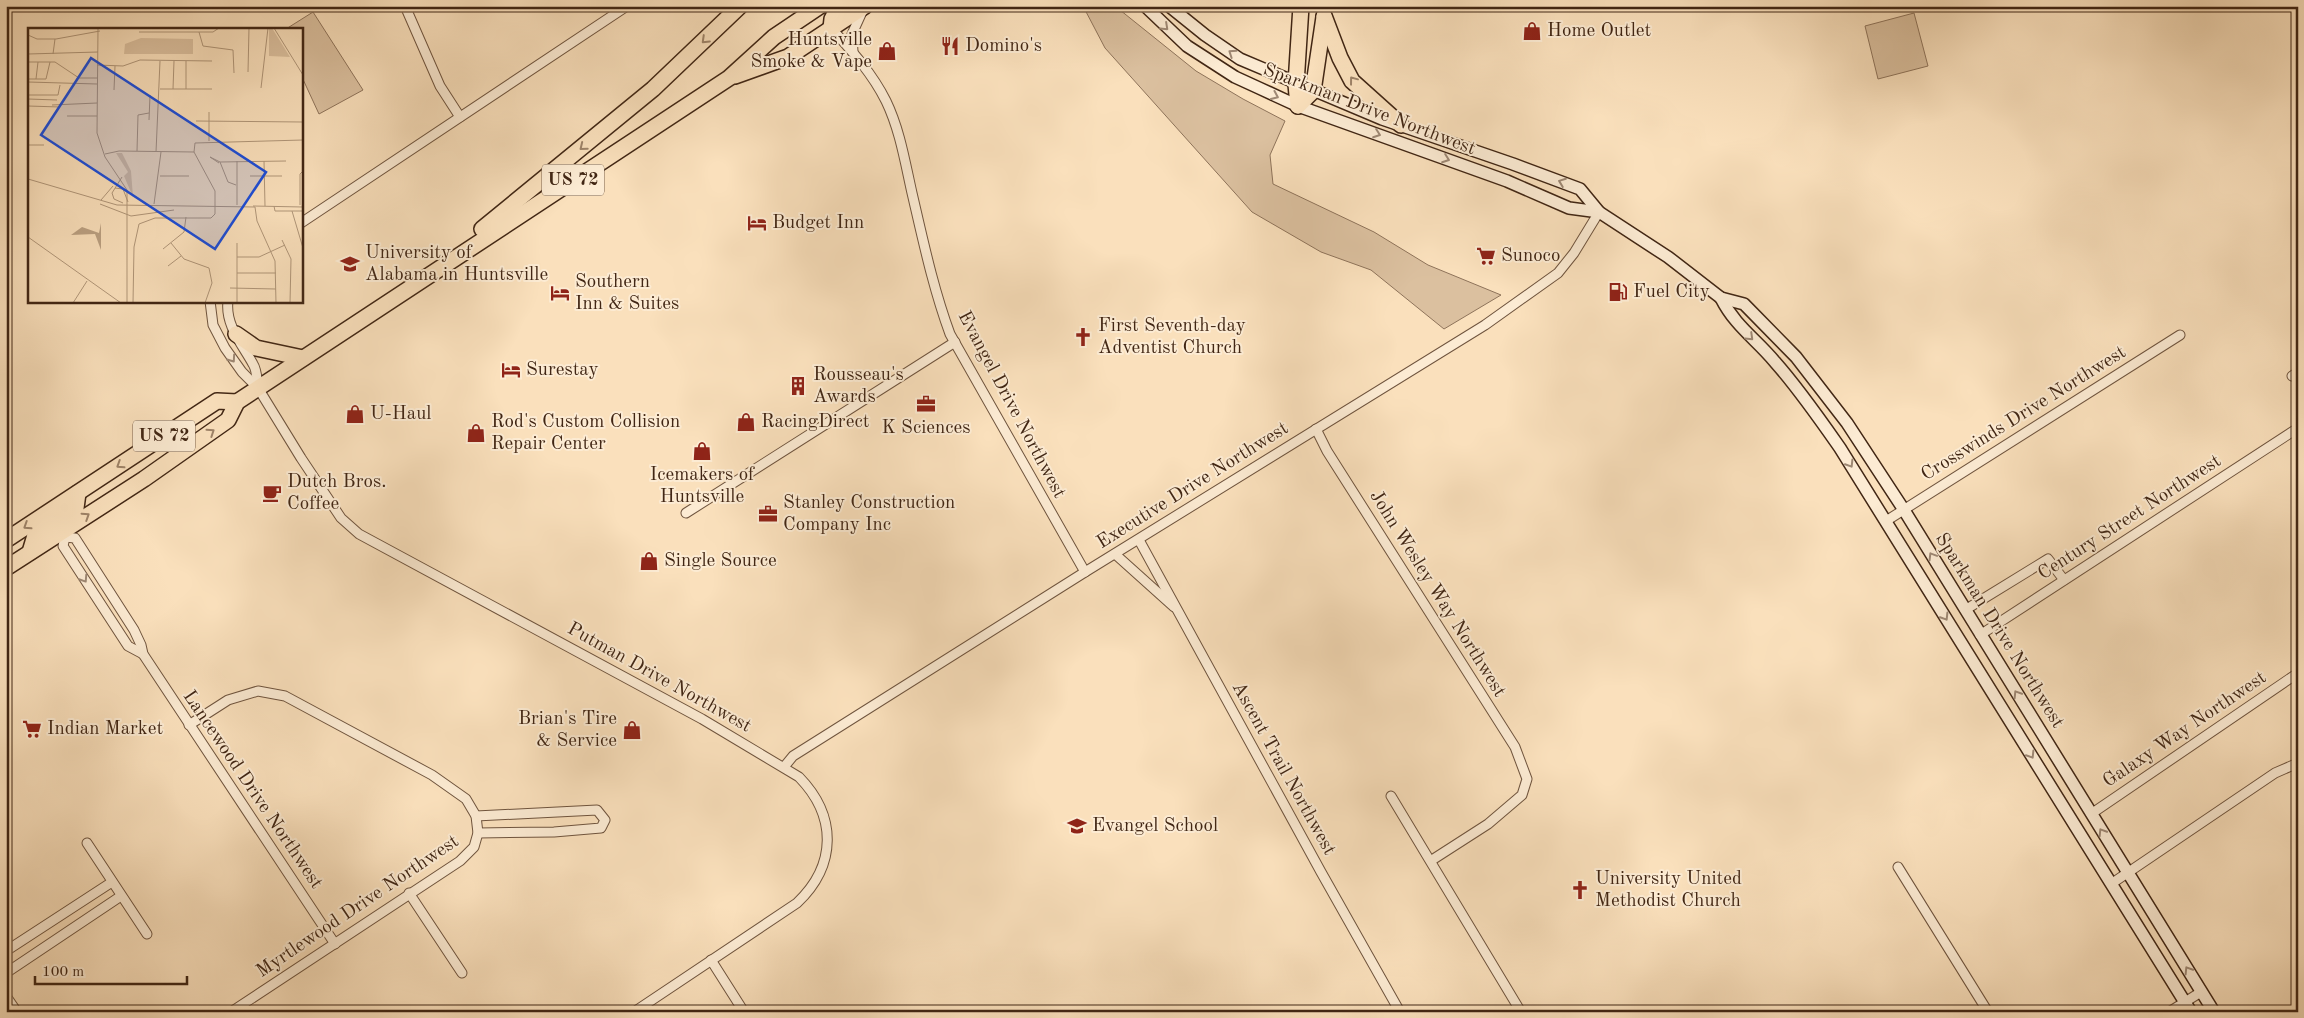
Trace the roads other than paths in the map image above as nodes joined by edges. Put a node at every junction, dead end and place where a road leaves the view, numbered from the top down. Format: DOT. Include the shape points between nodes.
graph roads {
  1 [pos="405,6"];
  2 [pos="627,6"];
  3 [pos="740,6"];
  4 [pos="820,6"];
  5 [pos="839,6"];
  6 [pos="865,6"];
  7 [pos="1145,6"];
  8 [pos="1169,6"];
  9 [pos="1301,6"];
  10 [pos="1325,11"];
  11 [pos="831,28"];
  12 [pos="853,52"];
  13 [pos="729,78"];
  14 [pos="1296,84"];
  15 [pos="1312,91"];
  16 [pos="1298,106"];
  17 [pos="460,117"];
  18 [pos="1401,125"];
  19 [pos="1599,212"];
  20 [pos="302,222"];
  21 [pos="406,290"];
  22 [pos="1721,298"];
  23 [pos="210,302"];
  24 [pos="228,302"];
  25 [pos="236,334"];
  26 [pos="2180,335"];
  27 [pos="955,342"];
  28 [pos="303,358"];
  29 [pos="258,388"];
  30 [pos="237,402"];
  31 [pos="2298,428"];
  32 [pos="1316,429"];
  33 [pos="78,494"];
  34 [pos="1904,510"];
  35 [pos="686,512"];
  36 [pos="46,515"];
  37 [pos="1886,521"];
  38 [pos="64,534"];
  39 [pos="6,540"];
  40 [pos="1140,540"];
  41 [pos="30,552"];
  42 [pos="1115,554"];
  43 [pos="6,568"];
  44 [pos="1085,572"];
  45 [pos="2064,580"];
  46 [pos="1178,610"];
  47 [pos="1965,610"];
  48 [pos="1980,635"];
  49 [pos="143,654"];
  50 [pos="2298,673"];
  51 [pos="189,725"];
  52 [pos="2298,763"];
  53 [pos="784,767"];
  54 [pos="1391,796"];
  55 [pos="2091,814"];
  56 [pos="476,816"];
  57 [pos="478,833"];
  58 [pos="87,843"];
  59 [pos="1432,860"];
  60 [pos="1898,867"];
  61 [pos="2127,872"];
  62 [pos="112,882"];
  63 [pos="2111,884"];
  64 [pos="409,893"];
  65 [pos="121,896"];
  66 [pos="147,934"];
  67 [pos="335,944"];
  68 [pos="6,951"];
  69 [pos="711,960"];
  70 [pos="6,972"];
  71 [pos="462,973"];
  72 [pos="2201,992"];
  73 [pos="6,996"];
  74 [pos="2188,1007"];
  75 [pos="17,1012"];
  76 [pos="231,1012"];
  77 [pos="634,1012"];
  78 [pos="744,1012"];
  79 [pos="1400,1012"];
  80 [pos="1521,1012"];
  81 [pos="1988,1012"];
  82 [pos="2169,1012"];
  83 [pos="2214,1012"];
  1 -- 17 [label="street" via="440,86"];
  2 -- 17 [label="street"];
  3 -- 21 [label="highway, one-way" via="653,89"];
  4 -- 13 [label="highway, US 72" via="774,37"];
  5 -- 11 [label="highway"];
  6 -- 11 [label="highway, US 72"];
  6 -- 12 [label="street" via="852,34"];
  7 -- 16 [label="main road, Sparkman Drive Northwest, one-way" via="1187,46 1236,77"];
  14 -- 8 [label="main road, Sparkman Drive Northwest, one-way" via="1240,59 1205,36"];
  9 -- 14 [label="highway"];
  10 -- 15 [label="highway"];
  18 -- 10 [label="highway, one-way" via="1352,81 1340,58"];
  11 -- 12 [label="street, Evangel Drive Northwest"];
  11 -- 13 [label="highway, US 72" via="788,56"];
  12 -- 27 [label="street, Evangel Drive Northwest" via="875,81 891,113 939,305"];
  13 -- 21 [label="highway, US 72"];
  14 -- 15 [label="main road, Sparkman Drive Northwest"];
  14 -- 16 [label="highway"];
  15 -- 16 [label="highway"];
  15 -- 18 [label="main road, Sparkman Drive Northwest"];
  16 -- 19 [label="main road, Sparkman Drive Northwest, one-way" via="1507,181 1569,208"];
  17 -- 20 [label="street"];
  19 -- 18 [label="main road, Sparkman Drive Northwest, one-way" via="1580,190"];
  19 -- 22 [label="main road, Sparkman Drive Northwest"];
  19 -- 32 [label="street, Executive Drive Northwest" via="1558,273 1485,325"];
  21 -- 28 [label="highway, US 72"];
  22 -- 34 [label="main road, Sparkman Drive Northwest" via="1744,304 1796,356 1848,423"];
  22 -- 37 [label="main road, Sparkman Drive Northwest, one-way" via="1729,315 1774,360 1807,400"];
  23 -- 29 [label="street, one-way" via="213,325 225,348"];
  24 -- 25 [label="street" via="229,320"];
  25 -- 28 [label="highway" via="256,348"];
  25 -- 29 [label="street" via="254,366"];
  26 -- 34 [label="street, Crosswinds Drive Northwest"];
  27 -- 35 [label="street"];
  27 -- 44 [label="street, Evangel Drive Northwest"];
  28 -- 29 [label="highway, US 72"];
  29 -- 30 [label="highway, US 72"];
  29 -- 53 [label="street, Putman Drive Northwest" via="341,518 359,534 583,653"];
  30 -- 33 [label="highway, US 72, one-way" via="217,401"];
  38 -- 30 [label="highway, US 72, one-way" via="228,420"];
  31 -- 45 [label="street, Century Street Northwest"];
  32 -- 40 [label="street, Executive Drive Northwest"];
  32 -- 59 [label="street, John Wesley Way Northwest" via="1515,747 1527,779 1522,795 1488,824"];
  33 -- 36 [label="highway, US 72"];
  33 -- 38 [label="highway" via="76,508 59,522"];
  34 -- 37 [label="street, Crosswinds Drive Northwest"];
  47 -- 34 [label="main road, Sparkman Drive Northwest, one-way"];
  36 -- 39 [label="highway, US 72, one-way"];
  36 -- 41 [label="highway" via="47,527 35,535"];
  37 -- 63 [label="main road, Sparkman Drive Northwest, one-way"];
  38 -- 41 [label="highway, US 72"];
  38 -- 49 [label="street, Lancewood Drive Northwest" via="75,538 134,630"];
  38 -- 49 [label="street, Lancewood Drive Northwest, one-way" via="63,546 128,646"];
  40 -- 42 [label="street, Executive Drive Northwest"];
  40 -- 46 [label="street, Ascent Trail Northwest"];
  41 -- 43 [label="highway, US 72"];
  42 -- 44 [label="street, Executive Drive Northwest"];
  42 -- 46 [label="street"];
  44 -- 53 [label="street, Executive Drive Northwest" via="802,751"];
  45 -- 47 [label="street" via="2048,559"];
  45 -- 48 [label="street, Century Street Northwest"];
  46 -- 79 [label="street, Ascent Trail Northwest"];
  47 -- 48 [label="main road, Sparkman Drive Northwest"];
  55 -- 48 [label="main road, Sparkman Drive Northwest, one-way"];
  49 -- 51 [label="street, Lancewood Drive Northwest"];
  50 -- 55 [label="street, Galaxy Way Northwest"];
  51 -- 56 [label="street, Myrtlewood Drive Northwest" via="228,700 258,691 285,696 432,775 466,799"];
  51 -- 67 [label="street, Lancewood Drive Northwest"];
  52 -- 61 [label="street" via="2275,773"];
  53 -- 69 [label="street, Putman Drive Northwest" via="811,790 820,804 827,826 822,868 798,903"];
  54 -- 59 [label="street"];
  61 -- 55 [label="main road, Sparkman Drive Northwest, one-way"];
  56 -- 57 [label="street, Myrtlewood Drive Northwest"];
  56 -- 57 [label="street" via="597,810 605,820 601,828"];
  57 -- 64 [label="street, Myrtlewood Drive Northwest" via="474,847 460,861"];
  58 -- 62 [label="street"];
  59 -- 80 [label="street"];
  60 -- 81 [label="street"];
  61 -- 63 [label="street"];
  72 -- 61 [label="main road, Sparkman Drive Northwest, one-way"];
  62 -- 65 [label="street"];
  62 -- 68 [label="street"];
  63 -- 74 [label="main road, Sparkman Drive Northwest"];
  64 -- 67 [label="street, Myrtlewood Drive Northwest"];
  64 -- 71 [label="street"];
  65 -- 66 [label="street"];
  65 -- 70 [label="street"];
  67 -- 76 [label="street, Myrtlewood Drive Northwest"];
  69 -- 77 [label="street, Putman Drive Northwest"];
  69 -- 78 [label="street"];
  72 -- 74 [label="street"];
  72 -- 83 [label="main road, Sparkman Drive Northwest"];
  73 -- 75 [label="street"];
  74 -- 82 [label="street"];
}
